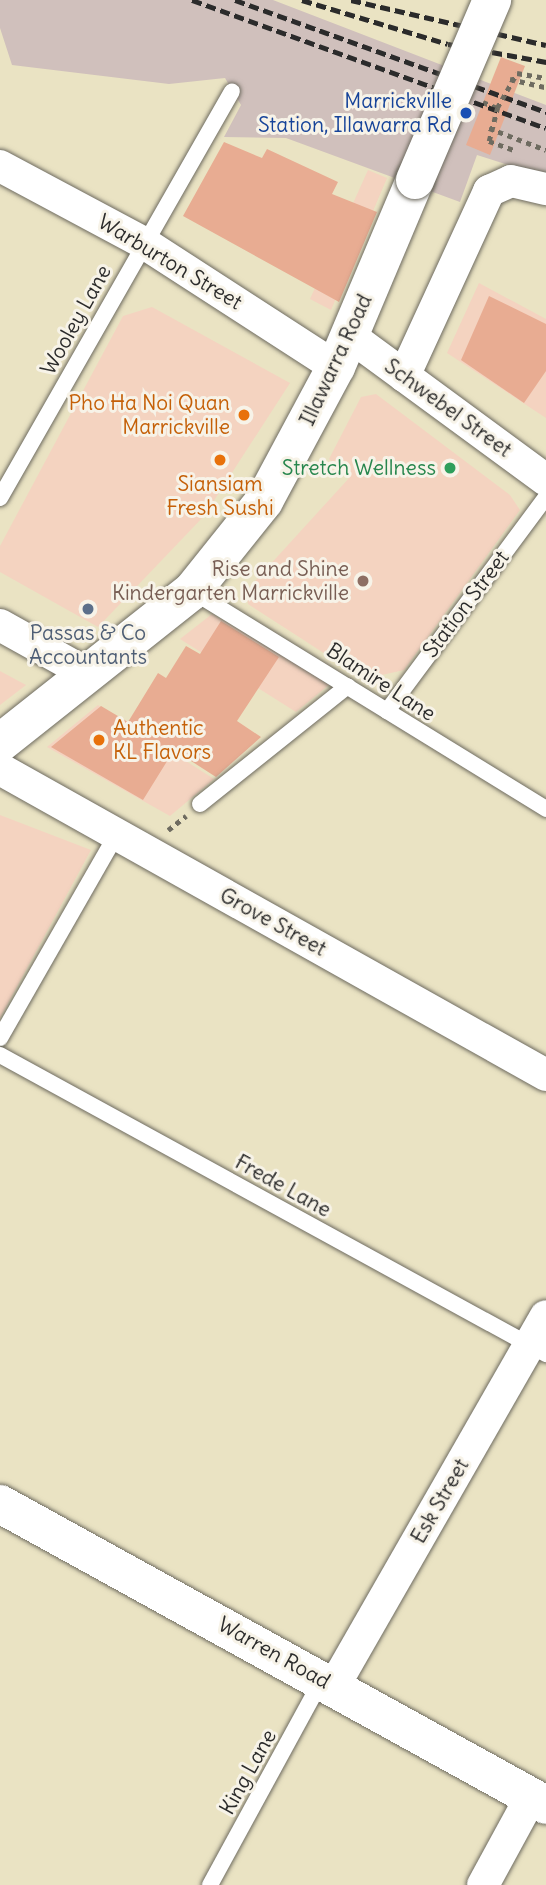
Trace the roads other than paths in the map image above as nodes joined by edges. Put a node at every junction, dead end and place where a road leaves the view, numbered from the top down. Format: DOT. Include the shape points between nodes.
graph roads {
  1 [pos="492,0"];
  2 [pos="232,91"];
  3 [pos="0,166"];
  4 [pos="546,189"];
  5 [pos="144,243"];
  6 [pos="343,351"];
  7 [pos="404,376"];
  8 [pos="546,480"];
  9 [pos="546,497"];
  10 [pos="0,498"];
  11 [pos="192,591"];
  12 [pos="0,625"];
  13 [pos="88,674"];
  14 [pos="348,686"];
  15 [pos="387,711"];
  16 [pos="0,743"];
  17 [pos="0,769"];
  18 [pos="200,804"];
  19 [pos="546,809"];
  20 [pos="117,834"];
  21 [pos="0,1038"];
  22 [pos="0,1055"];
  23 [pos="546,1075"];
  24 [pos="546,1315"];
  25 [pos="538,1350"];
  26 [pos="0,1504"];
  27 [pos="328,1683"];
  28 [pos="538,1801"];
  29 [pos="210,1885"];
  30 [pos="483,1885"];
  1 -- 6 [label="main road, Illawarra Road, bridge"];
  2 -- 5 [label="lane, Wooley Lane"];
  3 -- 5 [label="street, Warburton Street"];
  4 -- 7 [label="street" via="512,181 489,191"];
  5 -- 6 [label="street, Warburton Street"];
  5 -- 10 [label="lane, Wooley Lane"];
  6 -- 7 [label="street, Schwebel Street"];
  6 -- 11 [label="main road, Illawarra Road" via="264,501"];
  7 -- 8 [label="street, Schwebel Street"];
  9 -- 15 [label="lane, Station Street"];
  11 -- 13 [label="main road, Illawarra Road"];
  11 -- 14 [label="lane, Blamire Lane"];
  12 -- 13 [label="street"];
  13 -- 16 [label="main road, Illawarra Road"];
  14 -- 15 [label="lane, Blamire Lane"];
  14 -- 18 [label="lane"];
  15 -- 19 [label="lane, Blamire Lane"];
  17 -- 20 [label="street, Grove Street"];
  20 -- 21 [label="lane"];
  20 -- 23 [label="street, Grove Street"];
  22 -- 25 [label="lane, Frede Lane"];
  24 -- 25 [label="street, Esk Street"];
  25 -- 27 [label="street, Esk Street"];
  26 -- 27 [label="main road, Warren Road"];
  27 -- 28 [label="main road, Warren Road"];
  27 -- 29 [label="lane, King Lane"];
  28 -- 30 [label="street"];
}
